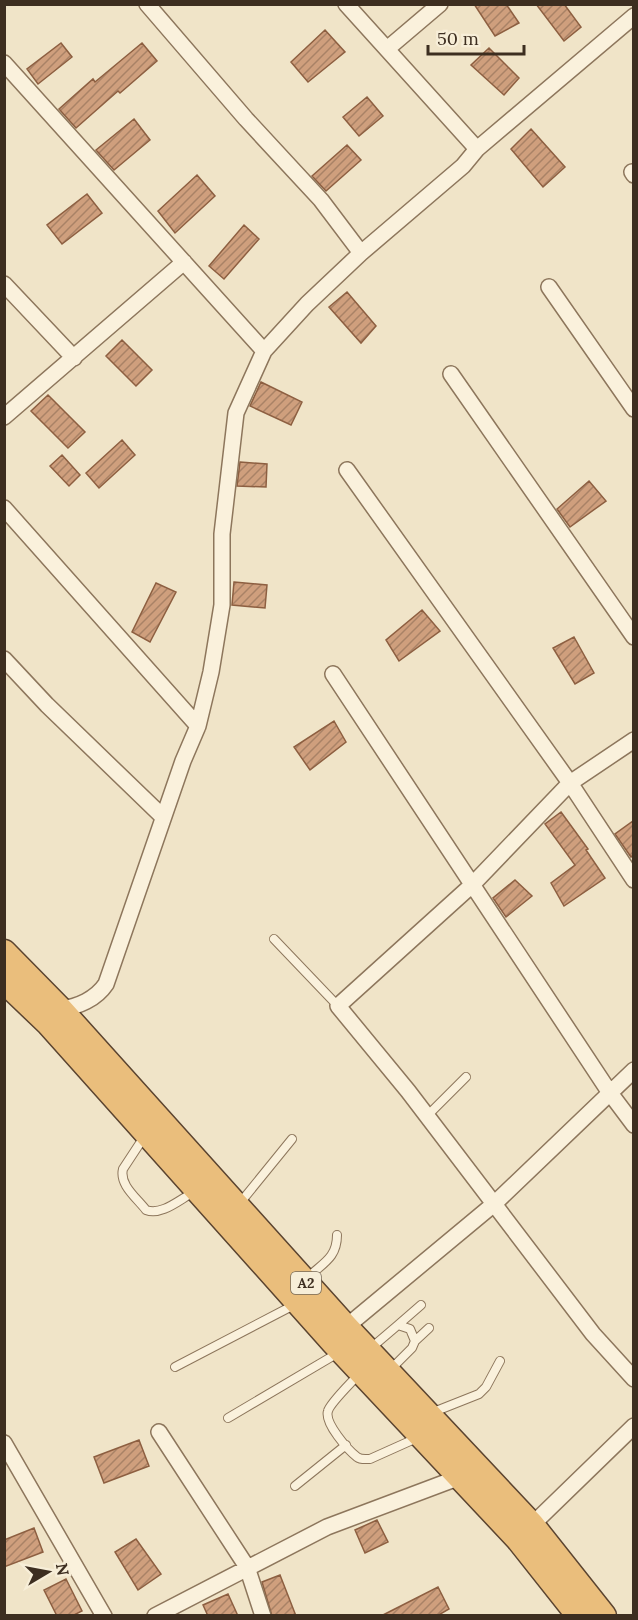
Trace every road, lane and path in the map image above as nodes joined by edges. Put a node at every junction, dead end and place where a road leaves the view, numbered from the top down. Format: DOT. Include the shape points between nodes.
graph roads {
  1 [pos="147,4"];
  2 [pos="346,4"];
  3 [pos="440,4"];
  4 [pos="633,16"];
  5 [pos="387,49"];
  6 [pos="4,63"];
  7 [pos="477,149"];
  8 [pos="361,253"];
  9 [pos="184,262"];
  10 [pos="4,284"];
  11 [pos="549,287"];
  12 [pos="264,351"];
  13 [pos="74,358"];
  14 [pos="452,374"];
  15 [pos="633,409"];
  16 [pos="4,417"];
  17 [pos="347,470"];
  18 [pos="4,508"];
  19 [pos="633,637"];
  20 [pos="4,659"];
  21 [pos="333,674"];
  22 [pos="198,726"];
  23 [pos="633,740"];
  24 [pos="570,783"];
  25 [pos="163,817"];
  26 [pos="633,880"];
  27 [pos="472,885"];
  28 [pos="274,939"];
  29 [pos="4,952"];
  30 [pos="4,981"];
  31 [pos="338,1006"];
  32 [pos="60,1009"];
  33 [pos="633,1070"];
  34 [pos="466,1077"];
  35 [pos="610,1093"];
  36 [pos="427,1116"];
  37 [pos="633,1125"];
  38 [pos="146,1133"];
  39 [pos="292,1139"];
  40 [pos="197,1190"];
  41 [pos="494,1204"];
  42 [pos="237,1207"];
  43 [pos="337,1235"];
  44 [pos="301,1292"];
  45 [pos="421,1305"];
  46 [pos="395,1327"];
  47 [pos="346,1328"];
  48 [pos="429,1328"];
  49 [pos="413,1345"];
  50 [pos="342,1351"];
  51 [pos="364,1361"];
  52 [pos="500,1361"];
  53 [pos="175,1367"];
  54 [pos="388,1372"];
  55 [pos="633,1379"];
  56 [pos="228,1418"];
  57 [pos="424,1425"];
  58 [pos="633,1426"];
  59 [pos="159,1432"];
  60 [pos="4,1443"];
  61 [pos="346,1445"];
  62 [pos="460,1478"];
  63 [pos="295,1486"];
  64 [pos="532,1525"];
  65 [pos="247,1567"];
  66 [pos="104,1616"];
  67 [pos="155,1616"];
  68 [pos="263,1616"];
  69 [pos="579,1616"];
  70 [pos="604,1616"];
  1 -- 8 [label="street" via="321,200"];
  2 -- 5 [label="street"];
  3 -- 5 [label="street"];
  4 -- 7 [label="street"];
  5 -- 7 [label="street"];
  6 -- 9 [label="street"];
  7 -- 8 [label="street" via="463,166"];
  8 -- 12 [label="street"];
  9 -- 12 [label="street"];
  9 -- 13 [label="street"];
  10 -- 13 [label="street"];
  11 -- 15 [label="street"];
  12 -- 22 [label="street" via="236,413 222,534 222,605"];
  13 -- 16 [label="street"];
  14 -- 19 [label="street"];
  17 -- 24 [label="street"];
  18 -- 22 [label="street"];
  20 -- 25 [label="street"];
  21 -- 27 [label="street"];
  22 -- 25 [label="street"];
  23 -- 24 [label="street"];
  24 -- 26 [label="street"];
  24 -- 27 [label="street"];
  25 -- 32 [label="street" via="106,984 99,994 71,1008"];
  27 -- 31 [label="street"];
  27 -- 35 [label="street"];
  28 -- 31 [label="lane"];
  29 -- 32 [label="highway, A2"];
  30 -- 38 [label="highway, A2" via="48,1023"];
  31 -- 36 [label="street"];
  32 -- 42 [label="highway, A2"];
  33 -- 35 [label="street"];
  34 -- 36 [label="lane"];
  35 -- 37 [label="street"];
  35 -- 41 [label="street"];
  36 -- 41 [label="street"];
  38 -- 40 [label="highway, A2"];
  38 -- 40 [label="lane" via="121,1174 122,1181 146,1210 159,1212"];
  39 -- 42 [label="lane"];
  40 -- 44 [label="highway, A2"];
  41 -- 47 [label="street"];
  41 -- 55 [label="street" via="593,1334"];
  42 -- 44 [label="highway, A2"];
  43 -- 44 [label="lane" via="334,1254"];
  44 -- 47 [label="highway, A2"];
  44 -- 50 [label="highway, A2"];
  44 -- 53 [label="lane"];
  45 -- 46 [label="lane"];
  46 -- 49 [label="lane" via="410,1329"];
  46 -- 51 [label="lane"];
  47 -- 51 [label="highway, A2"];
  48 -- 49 [label="lane"];
  49 -- 54 [label="lane"];
  50 -- 51 [label="highway, A2"];
  50 -- 56 [label="lane"];
  51 -- 54 [label="highway, A2"];
  51 -- 57 [label="highway, A2"];
  51 -- 61 [label="lane" via="328,1410 332,1429"];
  52 -- 57 [label="lane" via="479,1394"];
  54 -- 57 [label="highway, A2"];
  57 -- 61 [label="lane" via="370,1459 356,1456"];
  57 -- 62 [label="highway, A2"];
  57 -- 64 [label="highway, A2"];
  58 -- 64 [label="street"];
  59 -- 65 [label="street"];
  60 -- 66 [label="street"];
  61 -- 63 [label="lane"];
  62 -- 65 [label="street" via="327,1527"];
  62 -- 69 [label="highway, A2" via="518,1539"];
  64 -- 70 [label="highway, A2"];
  65 -- 67 [label="street"];
  65 -- 68 [label="street"];
}
